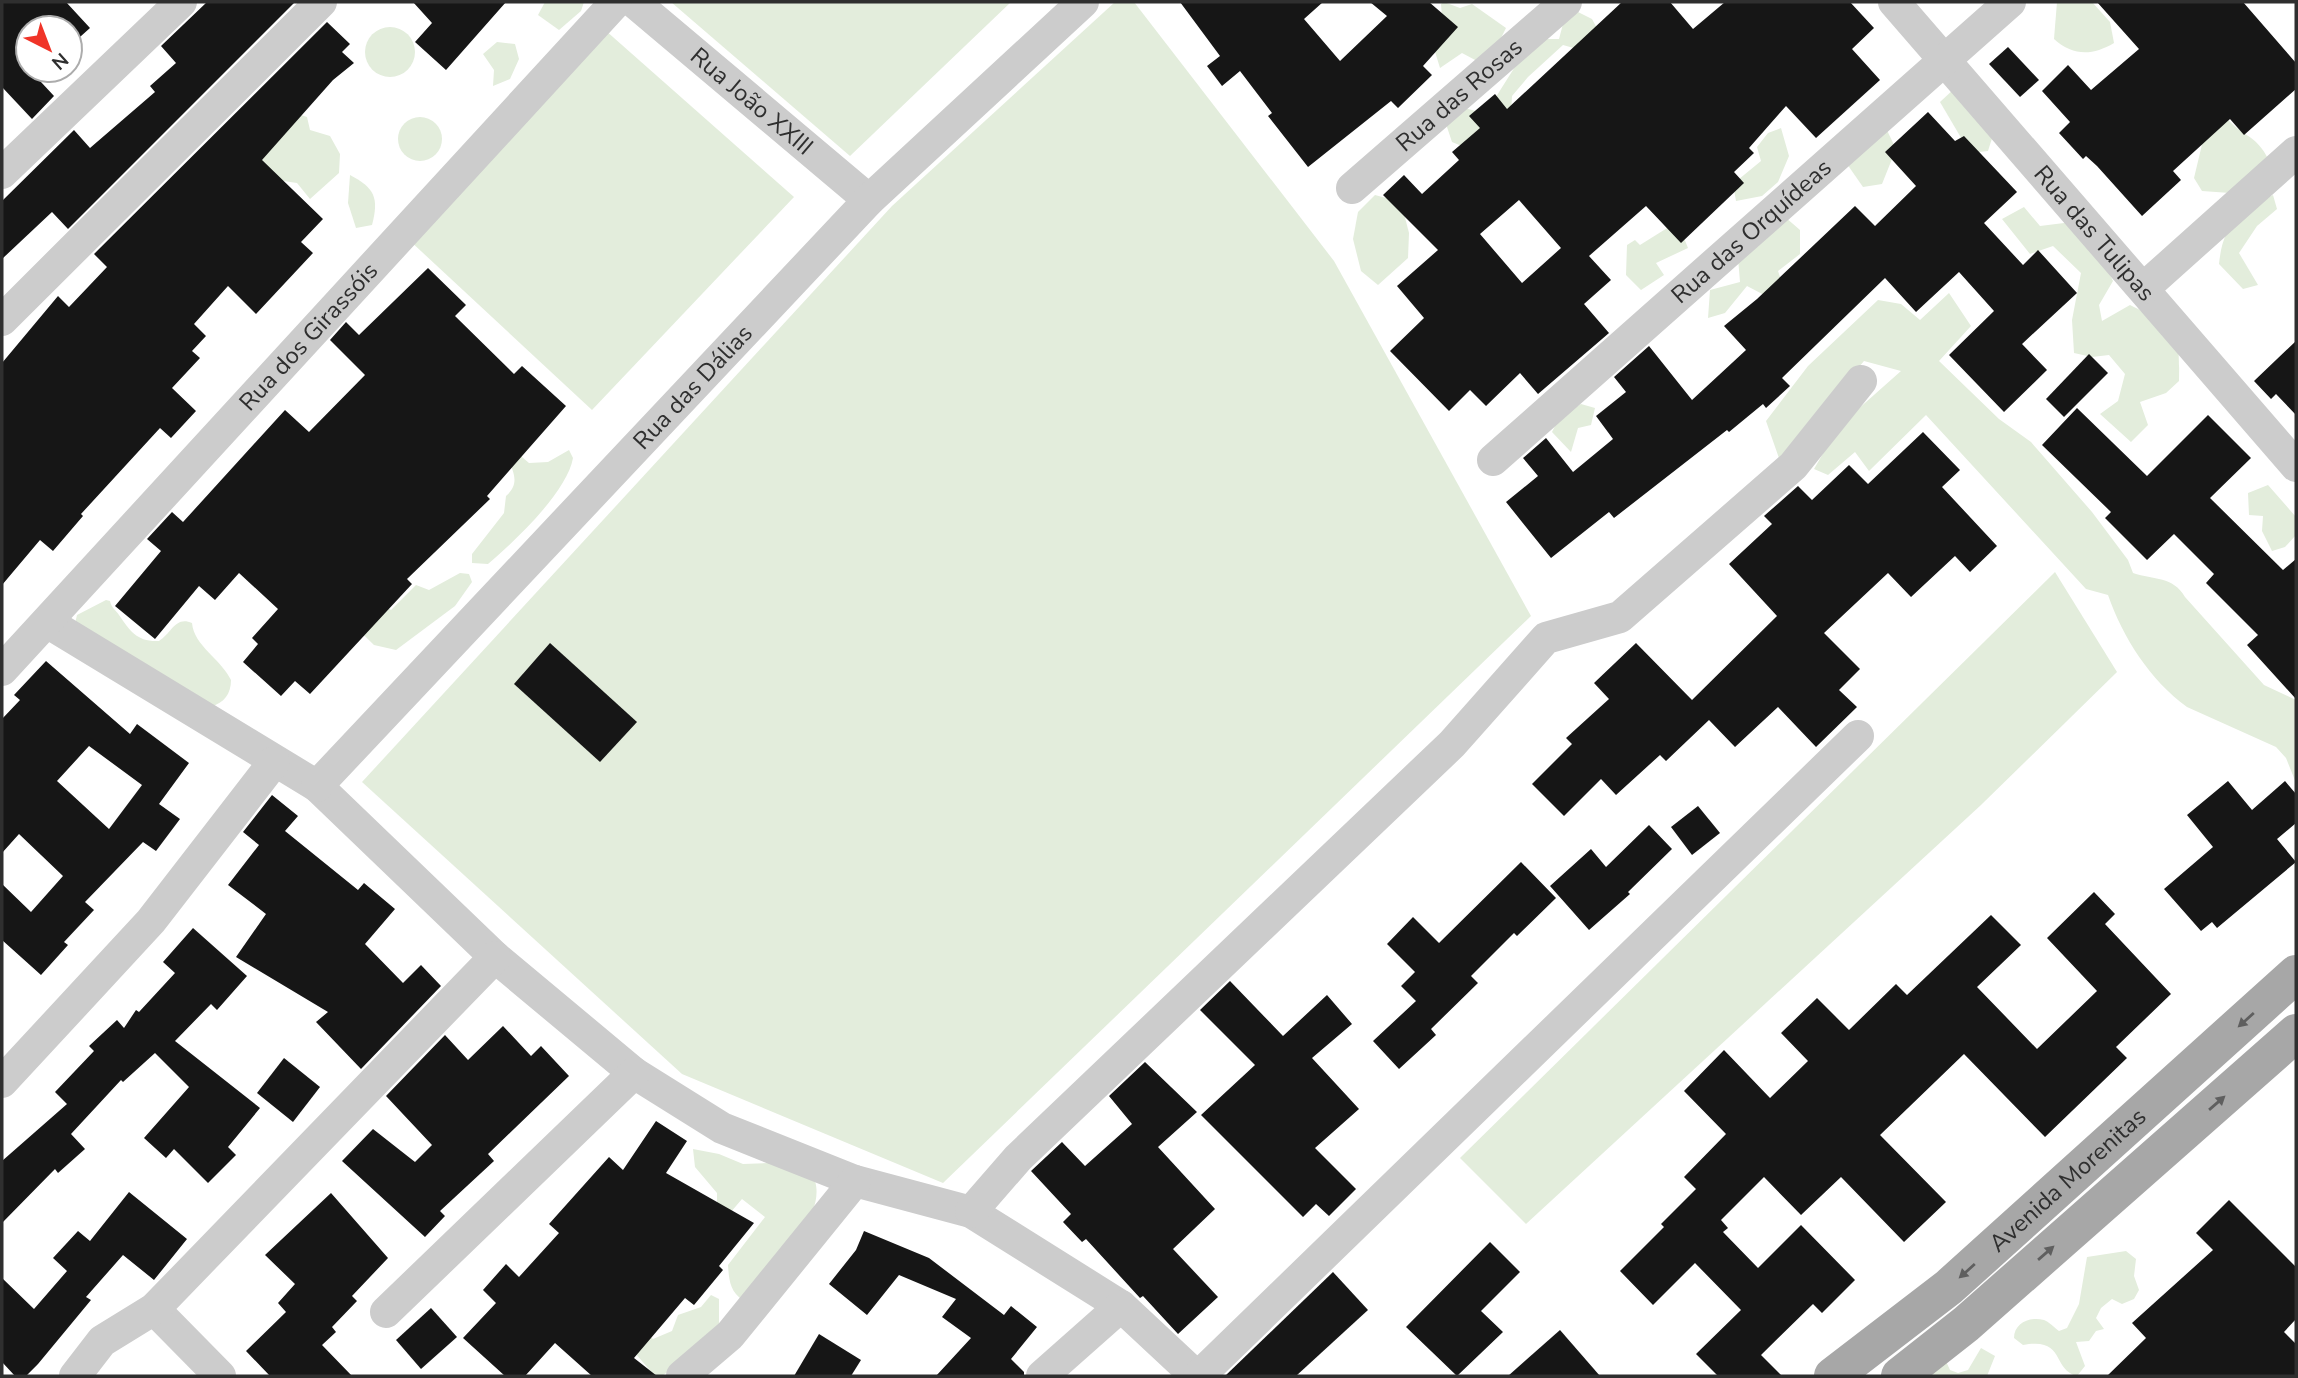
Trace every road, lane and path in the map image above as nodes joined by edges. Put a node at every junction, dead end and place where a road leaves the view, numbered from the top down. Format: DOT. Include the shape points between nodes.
graph roads {
  1 [pos="181,2"];
  2 [pos="321,2"];
  3 [pos="616,2"];
  4 [pos="634,2"];
  5 [pos="1083,2"];
  6 [pos="1566,2"];
  7 [pos="1894,2"];
  8 [pos="2010,2"];
  9 [pos="1945,59"];
  10 [pos="2296,152"];
  11 [pos="2,173"];
  12 [pos="1352,188"];
  13 [pos="869,200"];
  14 [pos="2144,288"];
  15 [pos="2,320"];
  16 [pos="1861,381"];
  17 [pos="1493,460"];
  18 [pos="2296,466"];
  19 [pos="47,622"];
  20 [pos="2,670"];
  21 [pos="1858,736"];
  22 [pos="274,762"];
  23 [pos="317,786"];
  24 [pos="495,957"];
  25 [pos="2296,974"];
  26 [pos="2296,1033"];
  27 [pos="634,1073"];
  28 [pos="2,1082"];
  29 [pos="855,1181"];
  30 [pos="971,1212"];
  31 [pos="1121,1306"];
  32 [pos="154,1308"];
  33 [pos="386,1311"];
  34 [pos="75,1376"];
  35 [pos="220,1376"];
  36 [pos="682,1376"];
  37 [pos="1042,1376"];
  38 [pos="1198,1376"];
  39 [pos="1833,1376"];
  40 [pos="1900,1376"];
  1 -- 11 [label="street"];
  2 -- 15 [label="street"];
  3 -- 19 [label="street, Rua dos Girassóis"];
  4 -- 13 [label="street, Rua João XXIII"];
  5 -- 13 [label="street, Rua das Dálias"];
  6 -- 12 [label="street, Rua das Rosas"];
  7 -- 9 [label="street, Rua das Tulipas"];
  8 -- 9 [label="street, Rua das Orquídeas"];
  9 -- 14 [label="street, Rua das Tulipas"];
  9 -- 17 [label="street, Rua das Orquídeas"];
  10 -- 14 [label="street"];
  13 -- 23 [label="street, Rua das Dálias"];
  14 -- 18 [label="street, Rua das Tulipas"];
  16 -- 30 [label="street" via="1793,466 1620,617 1546,638 1452,744 1028,1149"];
  19 -- 20 [label="street, Rua dos Girassóis"];
  19 -- 22 [label="street"];
  21 -- 38 [label="street"];
  22 -- 23 [label="street"];
  22 -- 28 [label="street" via="151,921"];
  23 -- 24 [label="street"];
  24 -- 27 [label="street"];
  24 -- 32 [label="street"];
  25 -- 39 [label="main road, Avenida Morenitas, one-way" via="1949,1287"];
  40 -- 26 [label="main road, Avenida Morenitas, one-way" via="1966,1324"];
  27 -- 29 [label="street" via="722,1128"];
  27 -- 33 [label="street"];
  29 -- 30 [label="street"];
  29 -- 36 [label="street" via="730,1335"];
  30 -- 31 [label="street"];
  31 -- 37 [label="street"];
  31 -- 38 [label="street"];
  32 -- 34 [label="street" via="102,1341"];
  32 -- 35 [label="street"];
}
